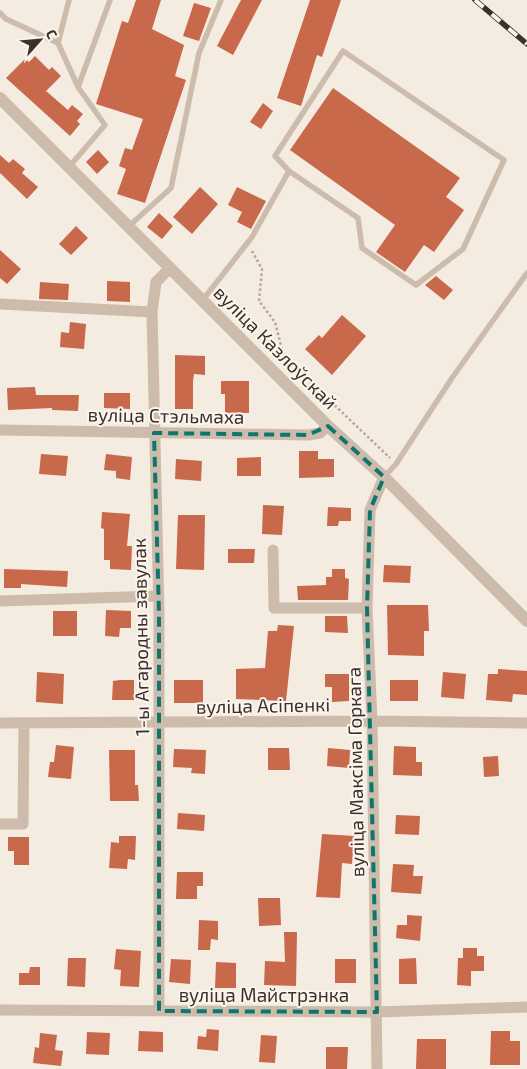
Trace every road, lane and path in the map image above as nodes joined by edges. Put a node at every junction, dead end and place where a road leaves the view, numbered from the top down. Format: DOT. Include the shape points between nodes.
graph roads {
  1 [pos="69,0"];
  2 [pos="110,0"];
  3 [pos="221,0"];
  4 [pos="0,13"];
  5 [pos="58,43"];
  6 [pos="78,87"];
  7 [pos="0,98"];
  8 [pos="69,167"];
  9 [pos="289,171"];
  10 [pos="128,227"];
  11 [pos="247,243"];
  12 [pos="170,268"];
  13 [pos="527,273"];
  14 [pos="202,301"];
  15 [pos="0,304"];
  16 [pos="152,312"];
  17 [pos="264,342"];
  18 [pos="284,357"];
  19 [pos="328,426"];
  20 [pos="0,430"];
  21 [pos="154,433"];
  22 [pos="396,464"];
  23 [pos="384,477"];
  24 [pos="273,550"];
  25 [pos="158,596"];
  26 [pos="0,601"];
  27 [pos="367,608"];
  28 [pos="527,621"];
  29 [pos="372,722"];
  30 [pos="527,723"];
  31 [pos="0,724"];
  32 [pos="24,724"];
  33 [pos="158,724"];
  34 [pos="0,824"];
  35 [pos="527,1007"];
  36 [pos="0,1010"];
  37 [pos="159,1012"];
  38 [pos="377,1012"];
  39 [pos="377,1069"];
  1 -- 5 [label="lane"];
  2 -- 6 [label="lane"];
  3 -- 10 [label="lane" via="199,53 171,188"];
  4 -- 5 [label="lane" via="6,19"];
  5 -- 6 [label="lane"];
  6 -- 8 [label="lane" via="105,124"];
  7 -- 8 [label="street, вуліца Казлоўскай"];
  8 -- 10 [label="street, вуліца Казлоўскай"];
  9 -- 9 [label="lane" via="358,218 362,248 416,285 463,249 504,160 343,51 275,156"];
  9 -- 11 [label="lane"];
  10 -- 12 [label="street, вуліца Казлоўскай"];
  11 -- 14 [label="lane"];
  11 -- 18 [label="path" via="262,269 259,301 275,322"];
  12 -- 14 [label="street, вуліца Казлоўскай"];
  12 -- 16 [label="street, 1-ы Агародны завулак" via="156,282"];
  13 -- 22 [label="lane"];
  14 -- 19 [label="street, вуліца Казлоўскай"];
  15 -- 16 [label="street"];
  16 -- 21 [label="street, 1-ы Агародны завулак"];
  17 -- 18 [label="path"];
  18 -- 22 [label="path"];
  19 -- 21 [label="street, вуліца Стэльмаха" via="320,433 308,435"];
  19 -- 23 [label="street, вуліца Казлоўскай"];
  20 -- 21 [label="street, вуліца Стэльмаха"];
  21 -- 25 [label="street, 1-ы Агародны завулак"];
  22 -- 23 [label="lane"];
  23 -- 27 [label="street, вуліца Максіма Горкага" via="370,510"];
  23 -- 28 [label="street, вуліца Казлоўскай"];
  24 -- 27 [label="street" via="274,608"];
  25 -- 26 [label="street"];
  25 -- 33 [label="street, 1-ы Агародны завулак"];
  27 -- 29 [label="street, вуліца Максіма Горкага"];
  29 -- 30 [label="street, вуліца Асіпенкі"];
  29 -- 33 [label="street, вуліца Асіпенкі"];
  29 -- 38 [label="street, вуліца Максіма Горкага"];
  31 -- 32 [label="street, вуліца Асіпенкі"];
  32 -- 33 [label="street, вуліца Асіпенкі"];
  32 -- 34 [label="street" via="23,824"];
  33 -- 37 [label="street, 1-ы Агародны завулак"];
  35 -- 38 [label="street, вуліца Майстрэнка"];
  36 -- 37 [label="street, вуліца Майстрэнка"];
  37 -- 38 [label="street, вуліца Майстрэнка"];
  38 -- 39 [label="street, вуліца Максіма Горкага"];
}
